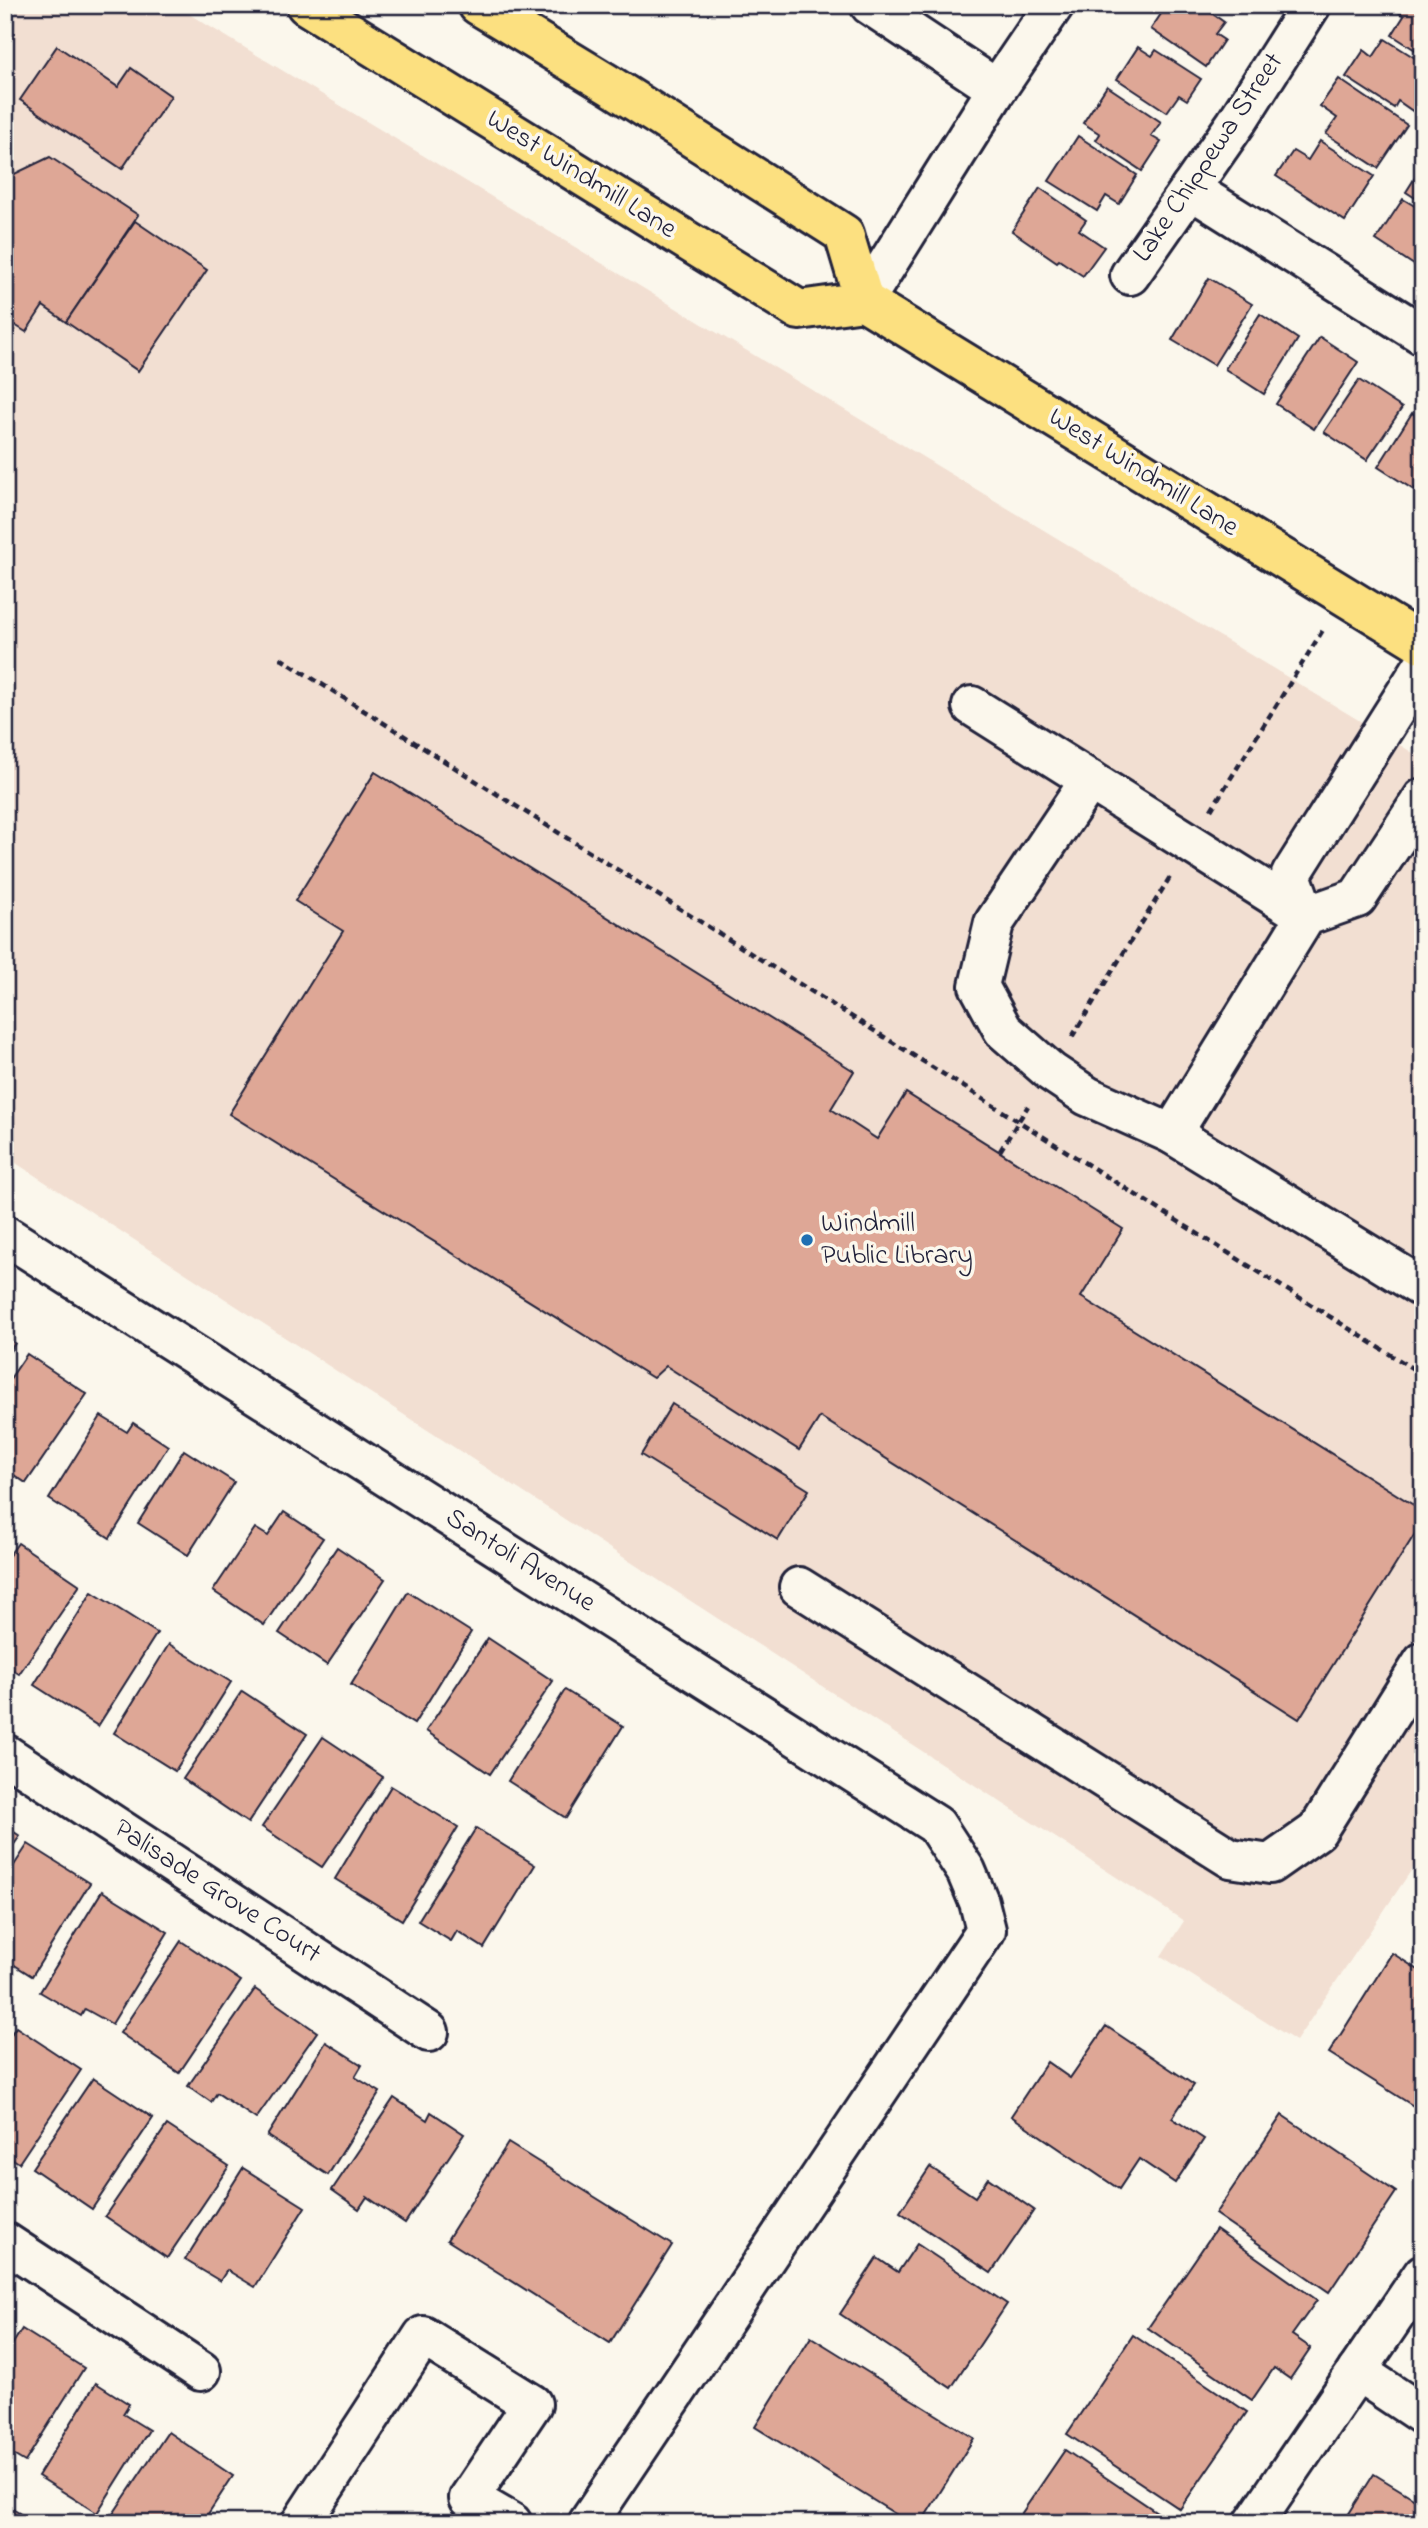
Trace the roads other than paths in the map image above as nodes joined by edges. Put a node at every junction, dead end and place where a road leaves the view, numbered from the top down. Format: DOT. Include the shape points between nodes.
graph roads {
  1 [pos="306,5"];
  2 [pos="870,5"];
  3 [pos="1054,5"];
  4 [pos="1311,5"];
  5 [pos="485,7"];
  6 [pos="998,89"];
  7 [pos="1190,189"];
  8 [pos="1130,275"];
  9 [pos="864,301"];
  10 [pos="1423,335"];
  11 [pos="1423,644"];
  12 [pos="1423,666"];
  13 [pos="972,706"];
  14 [pos="1090,780"];
  15 [pos="1423,798"];
  16 [pos="1306,916"];
  17 [pos="1172,1134"];
  18 [pos="5,1235"];
  19 [pos="1423,1288"];
  20 [pos="799,1587"];
  21 [pos="1423,1662"];
  22 [pos="5,1754"];
  23 [pos="429,2032"];
  24 [pos="5,2242"];
  25 [pos="1423,2274"];
  26 [pos="201,2371"];
  27 [pos="1357,2371"];
  28 [pos="1423,2415"];
  29 [pos="301,2523"];
  30 [pos="512,2523"];
  31 [pos="588,2523"];
  32 [pos="1254,2523"];
  1 -- 9 [label="main road, West Windmill Lane" via="799,310"];
  2 -- 6 [label="street"];
  3 -- 6 [label="street"];
  4 -- 7 [label="street, Lake Chippewa Street"];
  5 -- 9 [label="main road" via="844,234"];
  6 -- 9 [label="street"];
  7 -- 8 [label="street, Lake Chippewa Street"];
  7 -- 10 [label="street"];
  9 -- 11 [label="main road, West Windmill Lane"];
  12 -- 16 [label="street" via="1291,875"];
  13 -- 14 [label="street"];
  14 -- 16 [label="street"];
  14 -- 17 [label="street" via="994,923 979,986 1003,1030 1041,1065 1087,1096"];
  15 -- 16 [label="street" via="1357,898"];
  16 -- 17 [label="street"];
  17 -- 19 [label="street"];
  18 -- 31 [label="street, Santoli Avenue" via="936,1825 966,1871 986,1930"];
  20 -- 21 [label="street" via="1230,1858 1270,1864 1317,1831"];
  22 -- 23 [label="street, Palisade Grove Court"];
  24 -- 26 [label="street"];
  25 -- 27 [label="street"];
  27 -- 28 [label="street"];
  27 -- 32 [label="street"];
  29 -- 30 [label="street" via="423,2336 532,2404 469,2498"];
}
